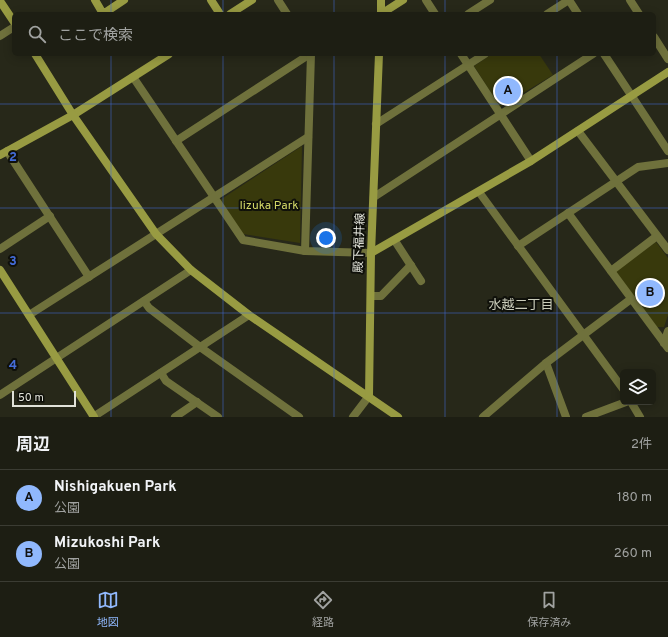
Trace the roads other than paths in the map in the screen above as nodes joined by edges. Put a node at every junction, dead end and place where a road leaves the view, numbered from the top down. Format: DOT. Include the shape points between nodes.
graph roads {
  1 [pos="0,0"];
  2 [pos="95,0"];
  3 [pos="124,0"];
  4 [pos="211,0"];
  5 [pos="252,0"];
  6 [pos="278,0"];
  7 [pos="381,0"];
  8 [pos="403,0"];
  9 [pos="426,0"];
  10 [pos="490,0"];
  11 [pos="569,0"];
  12 [pos="630,0"];
  13 [pos="219,12"];
  14 [pos="233,12"];
  15 [pos="286,12"];
  16 [pos="381,12"];
  17 [pos="384,12"];
  18 [pos="434,12"];
  19 [pos="471,12"];
  20 [pos="550,12"];
  21 [pos="577,12"];
  22 [pos="638,12"];
  23 [pos="12,19"];
  24 [pos="12,28"];
  25 [pos="0,36"];
  26 [pos="656,40"];
  27 [pos="36,56"];
  28 [pos="166,56"];
  29 [pos="307,56"];
  30 [pos="310,56"];
  31 [pos="379,56"];
  32 [pos="462,56"];
  33 [pos="481,56"];
  34 [pos="590,56"];
  35 [pos="605,56"];
  36 [pos="668,59"];
  37 [pos="468,65"];
  38 [pos="668,72"];
  39 [pos="133,77"];
  40 [pos="631,96"];
  41 [pos="499,114"];
  42 [pos="73,115"];
  43 [pos="376,124"];
  44 [pos="578,131"];
  45 [pos="308,137"];
  46 [pos="176,141"];
  47 [pos="667,149"];
  48 [pos="4,153"];
  49 [pos="531,161"];
  50 [pos="668,163"];
  51 [pos="616,182"];
  52 [pos="479,192"];
  53 [pos="374,197"];
  54 [pos="214,198"];
  55 [pos="568,213"];
  56 [pos="50,216"];
  57 [pos="156,234"];
  58 [pos="657,236"];
  59 [pos="394,241"];
  60 [pos="518,246"];
  61 [pos="0,249"];
  62 [pos="668,250"];
  63 [pos="305,251"];
  64 [pos="371,253"];
  65 [pos="411,265"];
  66 [pos="0,270"];
  67 [pos="191,270"];
  68 [pos="610,271"];
  69 [pos="89,277"];
  70 [pos="421,281"];
  71 [pos="371,296"];
  72 [pos="631,299"];
  73 [pos="144,301"];
  74 [pos="249,315"];
  75 [pos="29,316"];
  76 [pos="668,331"];
  77 [pos="583,334"];
  78 [pos="666,346"];
  79 [pos="200,347"];
  80 [pos="56,358"];
  81 [pos="546,363"];
  82 [pos="161,373"];
  83 [pos="620,385"];
  84 [pos="0,395"];
  85 [pos="369,396"];
  86 [pos="197,402"];
  87 [pos="620,404"];
  88 [pos="633,405"];
  89 [pos="94,417"];
  90 [pos="175,417"];
  91 [pos="218,417"];
  92 [pos="299,417"];
  93 [pos="354,417"];
  94 [pos="398,417"];
  95 [pos="483,417"];
  96 [pos="566,417"];
  97 [pos="586,417"];
  98 [pos="640,417"];
  1 -- 23 [label="street"];
  2 -- 3 [label="street" via="102,12"];
  4 -- 13 [label="street"];
  5 -- 14 [label="street"];
  6 -- 15 [label="street"];
  7 -- 16 [label="street"];
  8 -- 17 [label="street"];
  9 -- 18 [label="street"];
  10 -- 19 [label="street"];
  11 -- 20 [label="street"];
  11 -- 21 [label="street"];
  12 -- 22 [label="street"];
  24 -- 25 [label="street"];
  26 -- 36 [label="street"];
  27 -- 42 [label="street"];
  28 -- 39 [label="street"];
  29 -- 46 [label="street"];
  30 -- 45 [label="street"];
  31 -- 43 [label="street, 殿下福井線"];
  32 -- 37 [label="street"];
  33 -- 37 [label="street"];
  34 -- 41 [label="street"];
  35 -- 40 [label="street"];
  37 -- 41 [label="street"];
  37 -- 43 [label="street"];
  38 -- 40 [label="street"];
  39 -- 42 [label="street"];
  39 -- 46 [label="street"];
  40 -- 44 [label="street"];
  40 -- 47 [label="street"];
  41 -- 49 [label="street"];
  41 -- 53 [label="street"];
  42 -- 48 [label="street"];
  42 -- 57 [label="street"];
  43 -- 53 [label="street, 殿下福井線"];
  44 -- 49 [label="street"];
  44 -- 51 [label="street"];
  45 -- 54 [label="street"];
  45 -- 63 [label="street"];
  46 -- 54 [label="street"];
  48 -- 56 [label="street"];
  49 -- 52 [label="street"];
  50 -- 51 [label="street" via="638,167"];
  51 -- 55 [label="street"];
  51 -- 58 [label="street"];
  52 -- 59 [label="street"];
  52 -- 60 [label="street"];
  53 -- 64 [label="street, 殿下福井線"];
  54 -- 57 [label="street"];
  54 -- 63 [label="street" via="243,240"];
  55 -- 60 [label="street"];
  55 -- 68 [label="street"];
  56 -- 61 [label="street"];
  56 -- 69 [label="street"];
  57 -- 67 [label="street"];
  57 -- 69 [label="street"];
  58 -- 62 [label="street"];
  58 -- 68 [label="street"];
  59 -- 64 [label="street"];
  59 -- 65 [label="street"];
  60 -- 77 [label="street"];
  63 -- 64 [label="street"];
  64 -- 71 [label="street, 殿下福井線"];
  65 -- 70 [label="street"];
  65 -- 71 [label="street" via="381,296"];
  66 -- 75 [label="street"];
  67 -- 73 [label="street"];
  67 -- 74 [label="street"];
  68 -- 72 [label="street"];
  69 -- 75 [label="street"];
  71 -- 85 [label="street, 殿下福井線"];
  72 -- 77 [label="street"];
  72 -- 78 [label="street"];
  73 -- 79 [label="street" via="149,308"];
  73 -- 80 [label="street"];
  74 -- 79 [label="street"];
  74 -- 85 [label="street"];
  75 -- 80 [label="street"];
  76 -- 78 [label="street"];
  77 -- 81 [label="street"];
  77 -- 83 [label="street"];
  79 -- 82 [label="street"];
  79 -- 92 [label="street"];
  80 -- 84 [label="street"];
  80 -- 89 [label="street"];
  81 -- 95 [label="street"];
  81 -- 96 [label="street"];
  82 -- 86 [label="street" via="166,381"];
  82 -- 89 [label="street"];
  85 -- 93 [label="street"];
  85 -- 94 [label="street"];
  86 -- 90 [label="street"];
  86 -- 91 [label="street"];
  87 -- 97 [label="street"];
  88 -- 98 [label="street"];
}
